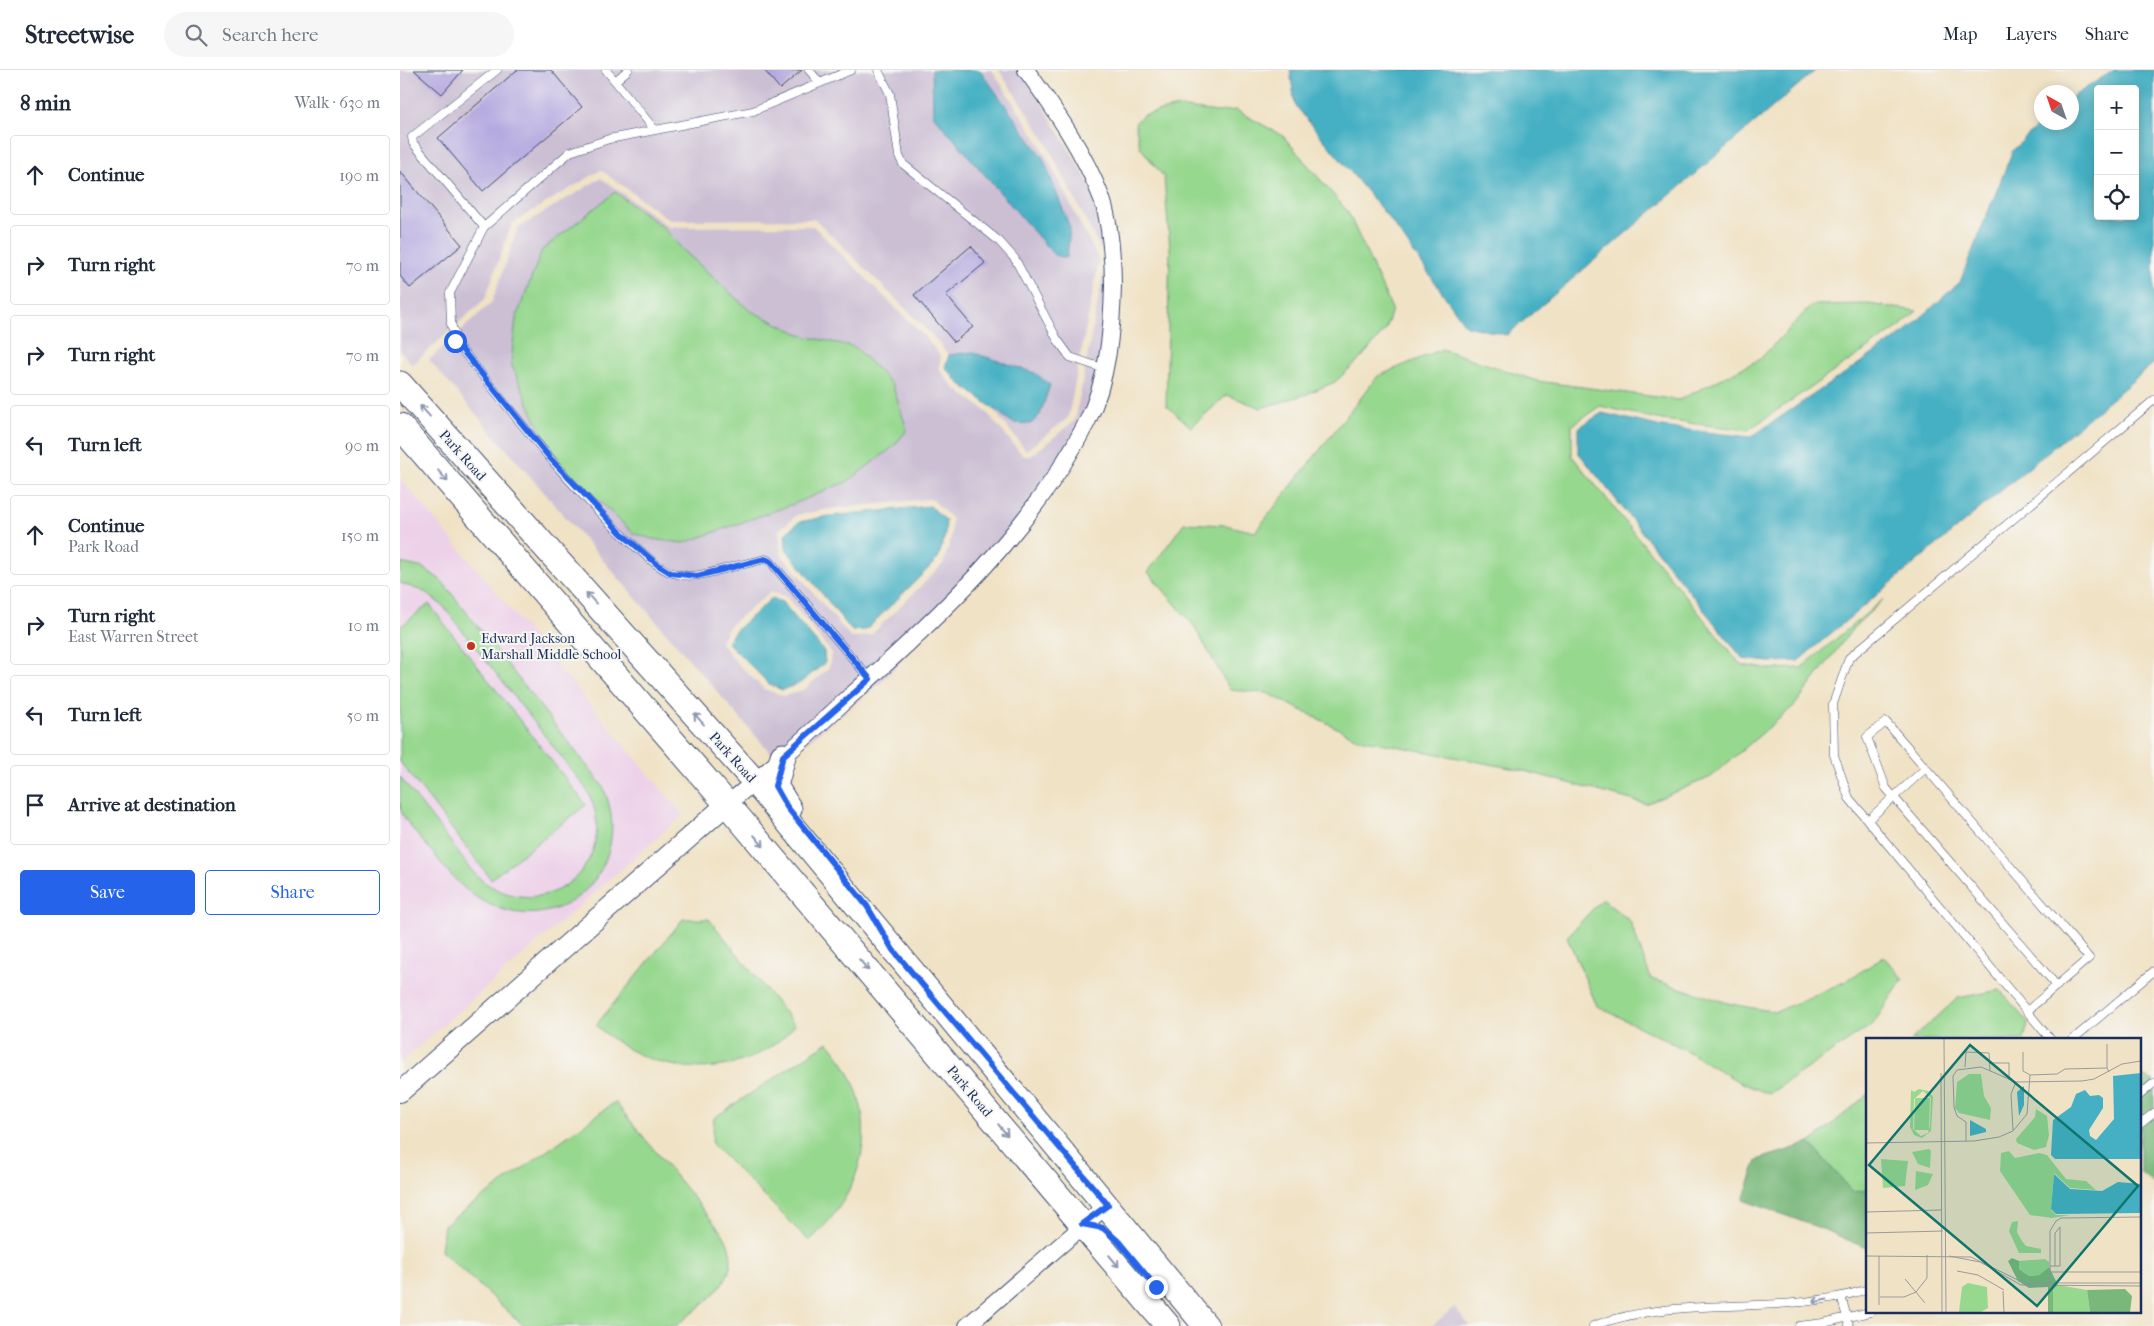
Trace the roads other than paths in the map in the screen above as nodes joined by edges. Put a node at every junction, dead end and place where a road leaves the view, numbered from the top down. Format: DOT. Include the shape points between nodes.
graph roads {
  1 [pos="497,70"];
  2 [pos="606,70"];
  3 [pos="628,70"];
  4 [pos="810,70"];
  5 [pos="852,70"];
  6 [pos="878,70"];
  7 [pos="1026,70"];
  8 [pos="615,81"];
  9 [pos="820,82"];
  10 [pos="655,130"];
  11 [pos="484,227"];
  12 [pos="1105,368"];
  13 [pos="400,384"];
  14 [pos="2154,400"];
  15 [pos="400,426"];
  16 [pos="574,627"];
  17 [pos="870,679"];
  18 [pos="783,756"];
  19 [pos="1926,768"];
  20 [pos="754,782"];
  21 [pos="1894,797"];
  22 [pos="727,804"];
  23 [pos="1868,820"];
  24 [pos="893,950"];
  25 [pos="2154,971"];
  26 [pos="2057,986"];
  27 [pos="2027,1011"];
  28 [pos="2049,1038"];
  29 [pos="2074,1038"];
  30 [pos="2154,1083"];
  31 [pos="400,1092"];
  32 [pos="2142,1093"];
  33 [pos="2154,1113"];
  34 [pos="2142,1122"];
  35 [pos="1108,1205"];
  36 [pos="1082,1224"];
  37 [pos="1866,1290"];
  38 [pos="1841,1296"];
  39 [pos="1866,1314"];
  40 [pos="1849,1324"];
  41 [pos="967,1326"];
  42 [pos="1168,1326"];
  43 [pos="1192,1326"];
  44 [pos="1206,1326"];
  45 [pos="1593,1326"];
  46 [pos="1798,1326"];
  1 -- 11 [label="lane" via="412,137 413,143"];
  2 -- 8 [label="lane"];
  3 -- 8 [label="lane"];
  4 -- 9 [label="lane"];
  5 -- 9 [label="lane"];
  6 -- 12 [label="lane" via="890,94 903,164 999,241 1015,259 1066,353 1072,358"];
  7 -- 12 [label="street" via="1068,128 1102,201 1113,262 1112,323"];
  8 -- 10 [label="lane"];
  9 -- 10 [label="lane" via="753,111"];
  10 -- 11 [label="lane" via="577,148"];
  11 -- 17 [label="lane" via="450,293 453,336 550,458 621,533 671,573 697,576 765,559 770,561"];
  12 -- 17 [label="street" via="1088,421 1049,486 979,574"];
  20 -- 13 [label="main road, Park Road, one-way"];
  14 -- 23 [label="lane" via="1849,658 1833,704 1834,755 1849,798"];
  15 -- 16 [label="main road, Park Road, one-way"];
  16 -- 20 [label="main road" via="596,637 645,688 710,766"];
  16 -- 22 [label="main road, Park Road"];
  17 -- 18 [label="street"];
  18 -- 20 [label="street"];
  18 -- 24 [label="main road" via="775,786 787,807 867,906"];
  19 -- 21 [label="lane"];
  19 -- 21 [label="lane" via="1886,722 1867,737 1886,788"];
  19 -- 26 [label="lane" via="2089,958"];
  20 -- 22 [label="street"];
  20 -- 24 [label="main road, Park Road"];
  21 -- 23 [label="lane"];
  21 -- 26 [label="lane"];
  22 -- 24 [label="main road" via="753,812 770,826 848,912"];
  22 -- 31 [label="street"];
  22 -- 36 [label="main road, Park Road, one-way"];
  23 -- 27 [label="lane"];
  24 -- 35 [label="main road, Park Road"];
  25 -- 29 [label="lane"];
  26 -- 27 [label="lane"];
  27 -- 28 [label="lane"];
  30 -- 32 [label="lane"];
  33 -- 34 [label="lane"];
  35 -- 36 [label="street"];
  35 -- 44 [label="main road, Park Road"];
  36 -- 41 [label="street"];
  36 -- 42 [label="main road, Park Road, one-way"];
  36 -- 43 [label="main road" via="1103,1228 1118,1241"];
  37 -- 38 [label="lane"];
  38 -- 40 [label="lane"];
  38 -- 45 [label="lane, one-way" via="1810,1303 1692,1306 1645,1312"];
  39 -- 40 [label="lane"];
  40 -- 46 [label="lane"];
}
